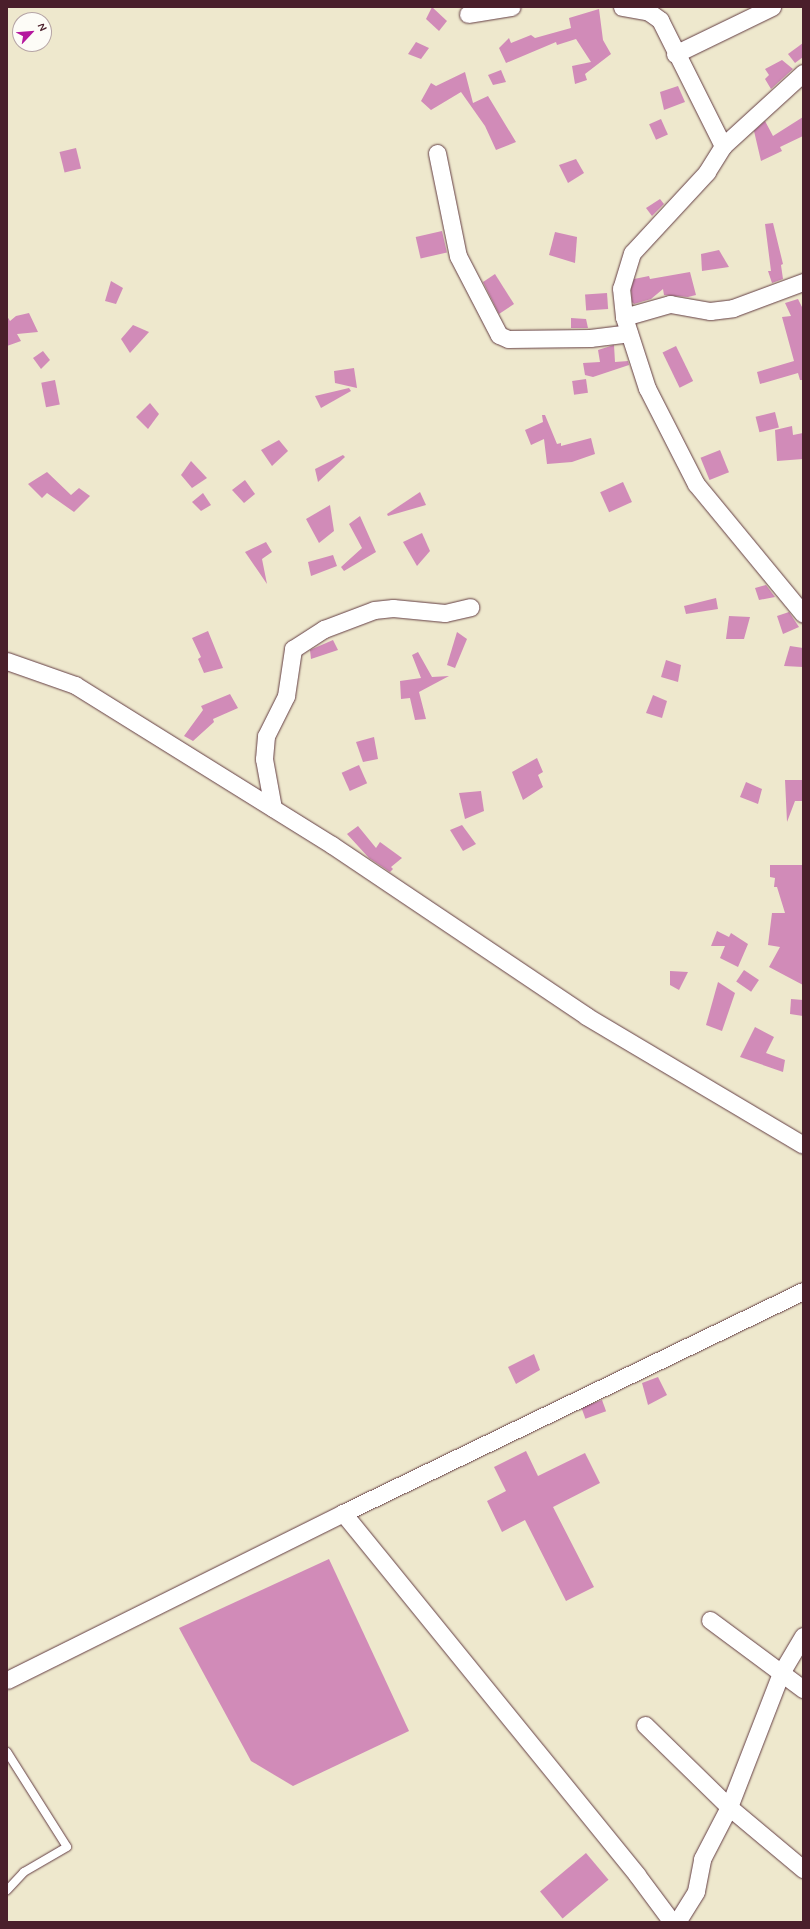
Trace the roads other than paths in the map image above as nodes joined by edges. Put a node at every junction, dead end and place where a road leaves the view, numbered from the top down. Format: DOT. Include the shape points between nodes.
graph roads {
  1 [pos="511,7"];
  2 [pos="622,7"];
  3 [pos="772,7"];
  4 [pos="468,14"];
  5 [pos="675,54"];
  6 [pos="803,73"];
  7 [pos="723,146"];
  8 [pos="437,153"];
  9 [pos="803,282"];
  10 [pos="627,325"];
  11 [pos="470,607"];
  12 [pos="803,614"];
  13 [pos="7,661"];
  14 [pos="272,808"];
  15 [pos="803,1145"];
  16 [pos="803,1291"];
  17 [pos="343,1513"];
  18 [pos="710,1620"];
  19 [pos="803,1636"];
  20 [pos="781,1673"];
  21 [pos="7,1680"];
  22 [pos="803,1689"];
  23 [pos="645,1725"];
  24 [pos="7,1752"];
  25 [pos="729,1807"];
  26 [pos="803,1869"];
  27 [pos="7,1890"];
  28 [pos="672,1922"];
  29 [pos="677,1922"];
  1 -- 4 [label="street"];
  2 -- 5 [label="street" via="655,15"];
  3 -- 5 [label="street"];
  5 -- 7 [label="street"];
  6 -- 7 [label="street"];
  7 -- 10 [label="street" via="707,172 632,253 621,288"];
  8 -- 10 [label="street" via="458,256 498,335 508,339 590,338"];
  9 -- 10 [label="street" via="733,308 710,311 670,304"];
  10 -- 12 [label="street" via="647,388 696,484"];
  11 -- 14 [label="street" via="445,613 393,608 374,610 324,629 293,649 286,696 266,736 264,759"];
  13 -- 14 [label="street" via="75,685"];
  14 -- 15 [label="street" via="332,844 586,1016"];
  16 -- 17 [label="street"];
  17 -- 21 [label="street"];
  17 -- 28 [label="street" via="637,1875"];
  18 -- 20 [label="street"];
  19 -- 20 [label="street"];
  20 -- 22 [label="street"];
  20 -- 25 [label="street"];
  23 -- 25 [label="street"];
  24 -- 27 [label="lane" via="67,1847 24,1872"];
  25 -- 26 [label="street"];
  25 -- 29 [label="street" via="702,1859 696,1891"];
}
